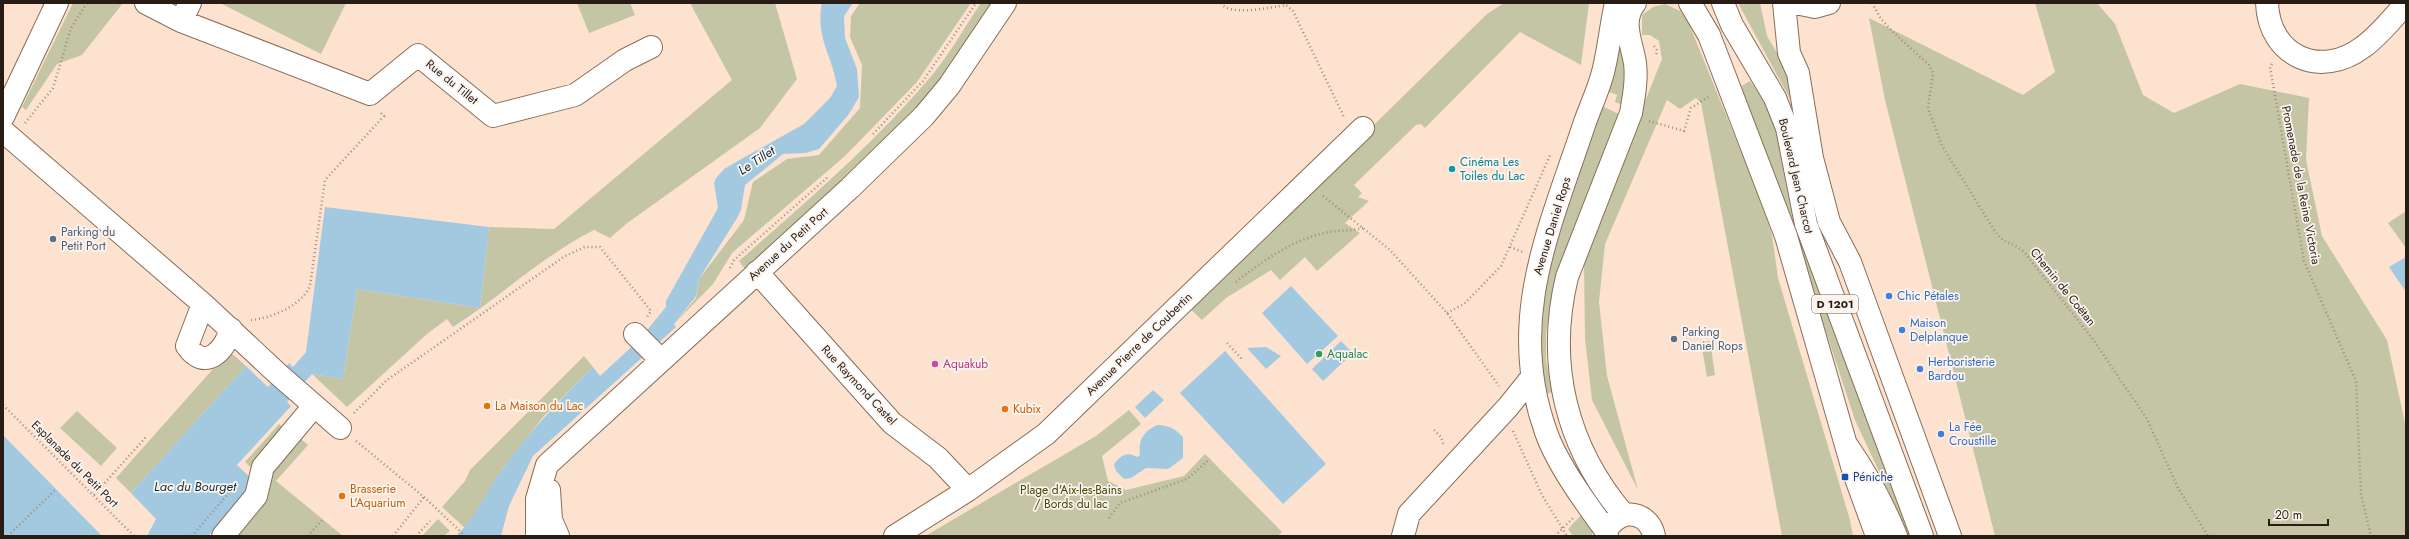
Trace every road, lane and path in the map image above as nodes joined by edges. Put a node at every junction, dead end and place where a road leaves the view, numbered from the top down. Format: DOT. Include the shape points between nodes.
graph roads {
  1 [pos="57,3"];
  2 [pos="87,3"];
  3 [pos="146,3"];
  4 [pos="1006,3"];
  5 [pos="1221,3"];
  6 [pos="1616,3"];
  7 [pos="1635,3"];
  8 [pos="1690,3"];
  9 [pos="1723,3"];
  10 [pos="1784,3"];
  11 [pos="1796,3"];
  12 [pos="1829,3"];
  13 [pos="1872,3"];
  14 [pos="2267,3"];
  15 [pos="2406,4"];
  16 [pos="186,12"];
  17 [pos="2284,46"];
  18 [pos="652,47"];
  19 [pos="1729,85"];
  20 [pos="370,94"];
  21 [pos="1631,113"];
  22 [pos="3,117"];
  23 [pos="1358,133"];
  24 [pos="8,135"];
  25 [pos="1552,148"];
  26 [pos="1304,183"];
  27 [pos="1363,228"];
  28 [pos="756,272"];
  29 [pos="1233,284"];
  30 [pos="203,304"];
  31 [pos="1447,313"];
  32 [pos="231,330"];
  33 [pos="635,334"];
  34 [pos="1227,343"];
  35 [pos="654,353"];
  36 [pos="1242,359"];
  37 [pos="1532,377"];
  38 [pos="307,400"];
  39 [pos="3,405"];
  40 [pos="1508,407"];
  41 [pos="340,428"];
  42 [pos="1434,430"];
  43 [pos="146,436"];
  44 [pos="1441,437"];
  45 [pos="1846,445"];
  46 [pos="1210,459"];
  47 [pos="547,465"];
  48 [pos="240,479"];
  49 [pos="56,489"];
  50 [pos="968,490"];
  51 [pos="94,495"];
  52 [pos="424,497"];
  53 [pos="1624,515"];
  54 [pos="1109,518"];
  55 [pos="323,519"];
  56 [pos="430,521"];
  57 [pos="1659,532"];
  58 [pos="1607,534"];
  59 [pos="8,536"];
  60 [pos="134,536"];
  61 [pos="192,536"];
  62 [pos="223,536"];
  63 [pos="308,536"];
  64 [pos="393,536"];
  65 [pos="416,536"];
  66 [pos="465,536"];
  67 [pos="538,536"];
  68 [pos="558,536"];
  69 [pos="895,536"];
  70 [pos="1403,536"];
  71 [pos="1567,536"];
  72 [pos="1877,536"];
  73 [pos="1896,536"];
  74 [pos="1922,536"];
  75 [pos="1950,536"];
  76 [pos="2208,536"];
  77 [pos="2371,536"];
  1 -- 22 [label="street"];
  2 -- 24 [label="path" via="71,28 53,88"];
  3 -- 16 [label="street"];
  4 -- 28 [label="street, Avenue du Petit Port" via="949,86 924,116 850,188"];
  5 -- 23 [label="path" via="1223,7 1232,11 1286,5 1293,11"];
  6 -- 37 [label="street, Avenue Daniel Rops" via="1604,69 1540,257 1530,319"];
  7 -- 21 [label="street" via="1627,19 1635,76"];
  8 -- 19 [label="street, Boulevard Jean Charcot / D 1201" via="1710,35"];
  9 -- 74 [label="street, Boulevard Jean Charcot / D 1201" via="1732,25 1776,98 1788,128 1806,224"];
  10 -- 75 [label="street" via="1789,53 1798,73 1812,158 1829,222 1850,262"];
  11 -- 12 [label="street" via="1816,8"];
  13 -- 76 [label="path, Chemin de Coëtan" via="1892,32 1929,65 1933,73 1928,108 1942,146 1989,222 2001,241 2024,252 2092,338 2147,419 2178,488"];
  14 -- 17 [label="street" via="2273,28"];
  15 -- 17 [label="street" via="2363,47 2343,59 2324,62 2306,60 2290,53"];
  16 -- 20 [label="street"];
  17 -- 77 [label="path, Promenade de la Reine Victoria" via="2270,67 2304,261 2356,382 2361,494"];
  18 -- 20 [label="street, Rue du Tillet" via="625,60 576,94 493,116 418,55"];
  19 -- 21 [label="path" via="1691,108 1684,131 1657,124"];
  19 -- 45 [label="street, Boulevard Jean Charcot / D 1201" via="1786,236"];
  20 -- 32 [label="path" via="373,104 384,116 325,180 310,286 306,294 275,314 245,320"];
  21 -- 53 [label="street" via="1567,277 1561,301 1557,344 1563,394 1574,432 1603,491"];
  23 -- 26 [label="street, Avenue Pierre de Coubertin"];
  24 -- 30 [label="street"];
  25 -- 31 [label="path" via="1501,266 1464,304"];
  26 -- 27 [label="path"];
  26 -- 50 [label="street, Avenue Pierre de Coubertin" via="1046,434"];
  27 -- 29 [label="path" via="1348,232 1330,232 1287,246"];
  27 -- 31 [label="path" via="1390,250"];
  28 -- 47 [label="street, Avenue du Petit Port"];
  28 -- 50 [label="street, Rue Raymond Castel" via="892,423 938,458"];
  30 -- 32 [label="street"];
  30 -- 32 [label="street" via="188,339 187,346 192,353 203,358 211,357 227,343"];
  31 -- 40 [label="path" via="1499,386"];
  32 -- 38 [label="street"];
  33 -- 35 [label="street"];
  33 -- 41 [label="path" via="651,311 600,247 585,247 565,256 387,380"];
  34 -- 36 [label="path"];
  37 -- 40 [label="street"];
  37 -- 58 [label="street, Avenue Daniel Rops" via="1546,433 1558,458"];
  38 -- 41 [label="street"];
  38 -- 62 [label="street" via="263,467 256,496"];
  39 -- 51 [label="path, Esplanade du Petit Port"];
  40 -- 70 [label="street" via="1409,514"];
  40 -- 71 [label="path" via="1514,433 1542,495"];
  41 -- 52 [label="path"];
  42 -- 44 [label="path"];
  43 -- 51 [label="path"];
  45 -- 72 [label="street, Boulevard Jean Charcot / D 1201"];
  45 -- 73 [label="street" via="1867,474 1884,505"];
  46 -- 54 [label="path" via="1187,479 1120,503"];
  47 -- 67 [label="street" via="537,499"];
  47 -- 68 [label="street" via="551,520"];
  48 -- 61 [label="path"];
  49 -- 59 [label="path"];
  50 -- 69 [label="street, Avenue Pierre de Coubertin"];
  51 -- 60 [label="path, Esplanade du Petit Port"];
  52 -- 64 [label="path"];
  52 -- 66 [label="path"];
  53 -- 57 [label="street" via="1638,515"];
  53 -- 58 [label="street" via="1613,521"];
  55 -- 63 [label="path"];
  56 -- 65 [label="path"];
}
